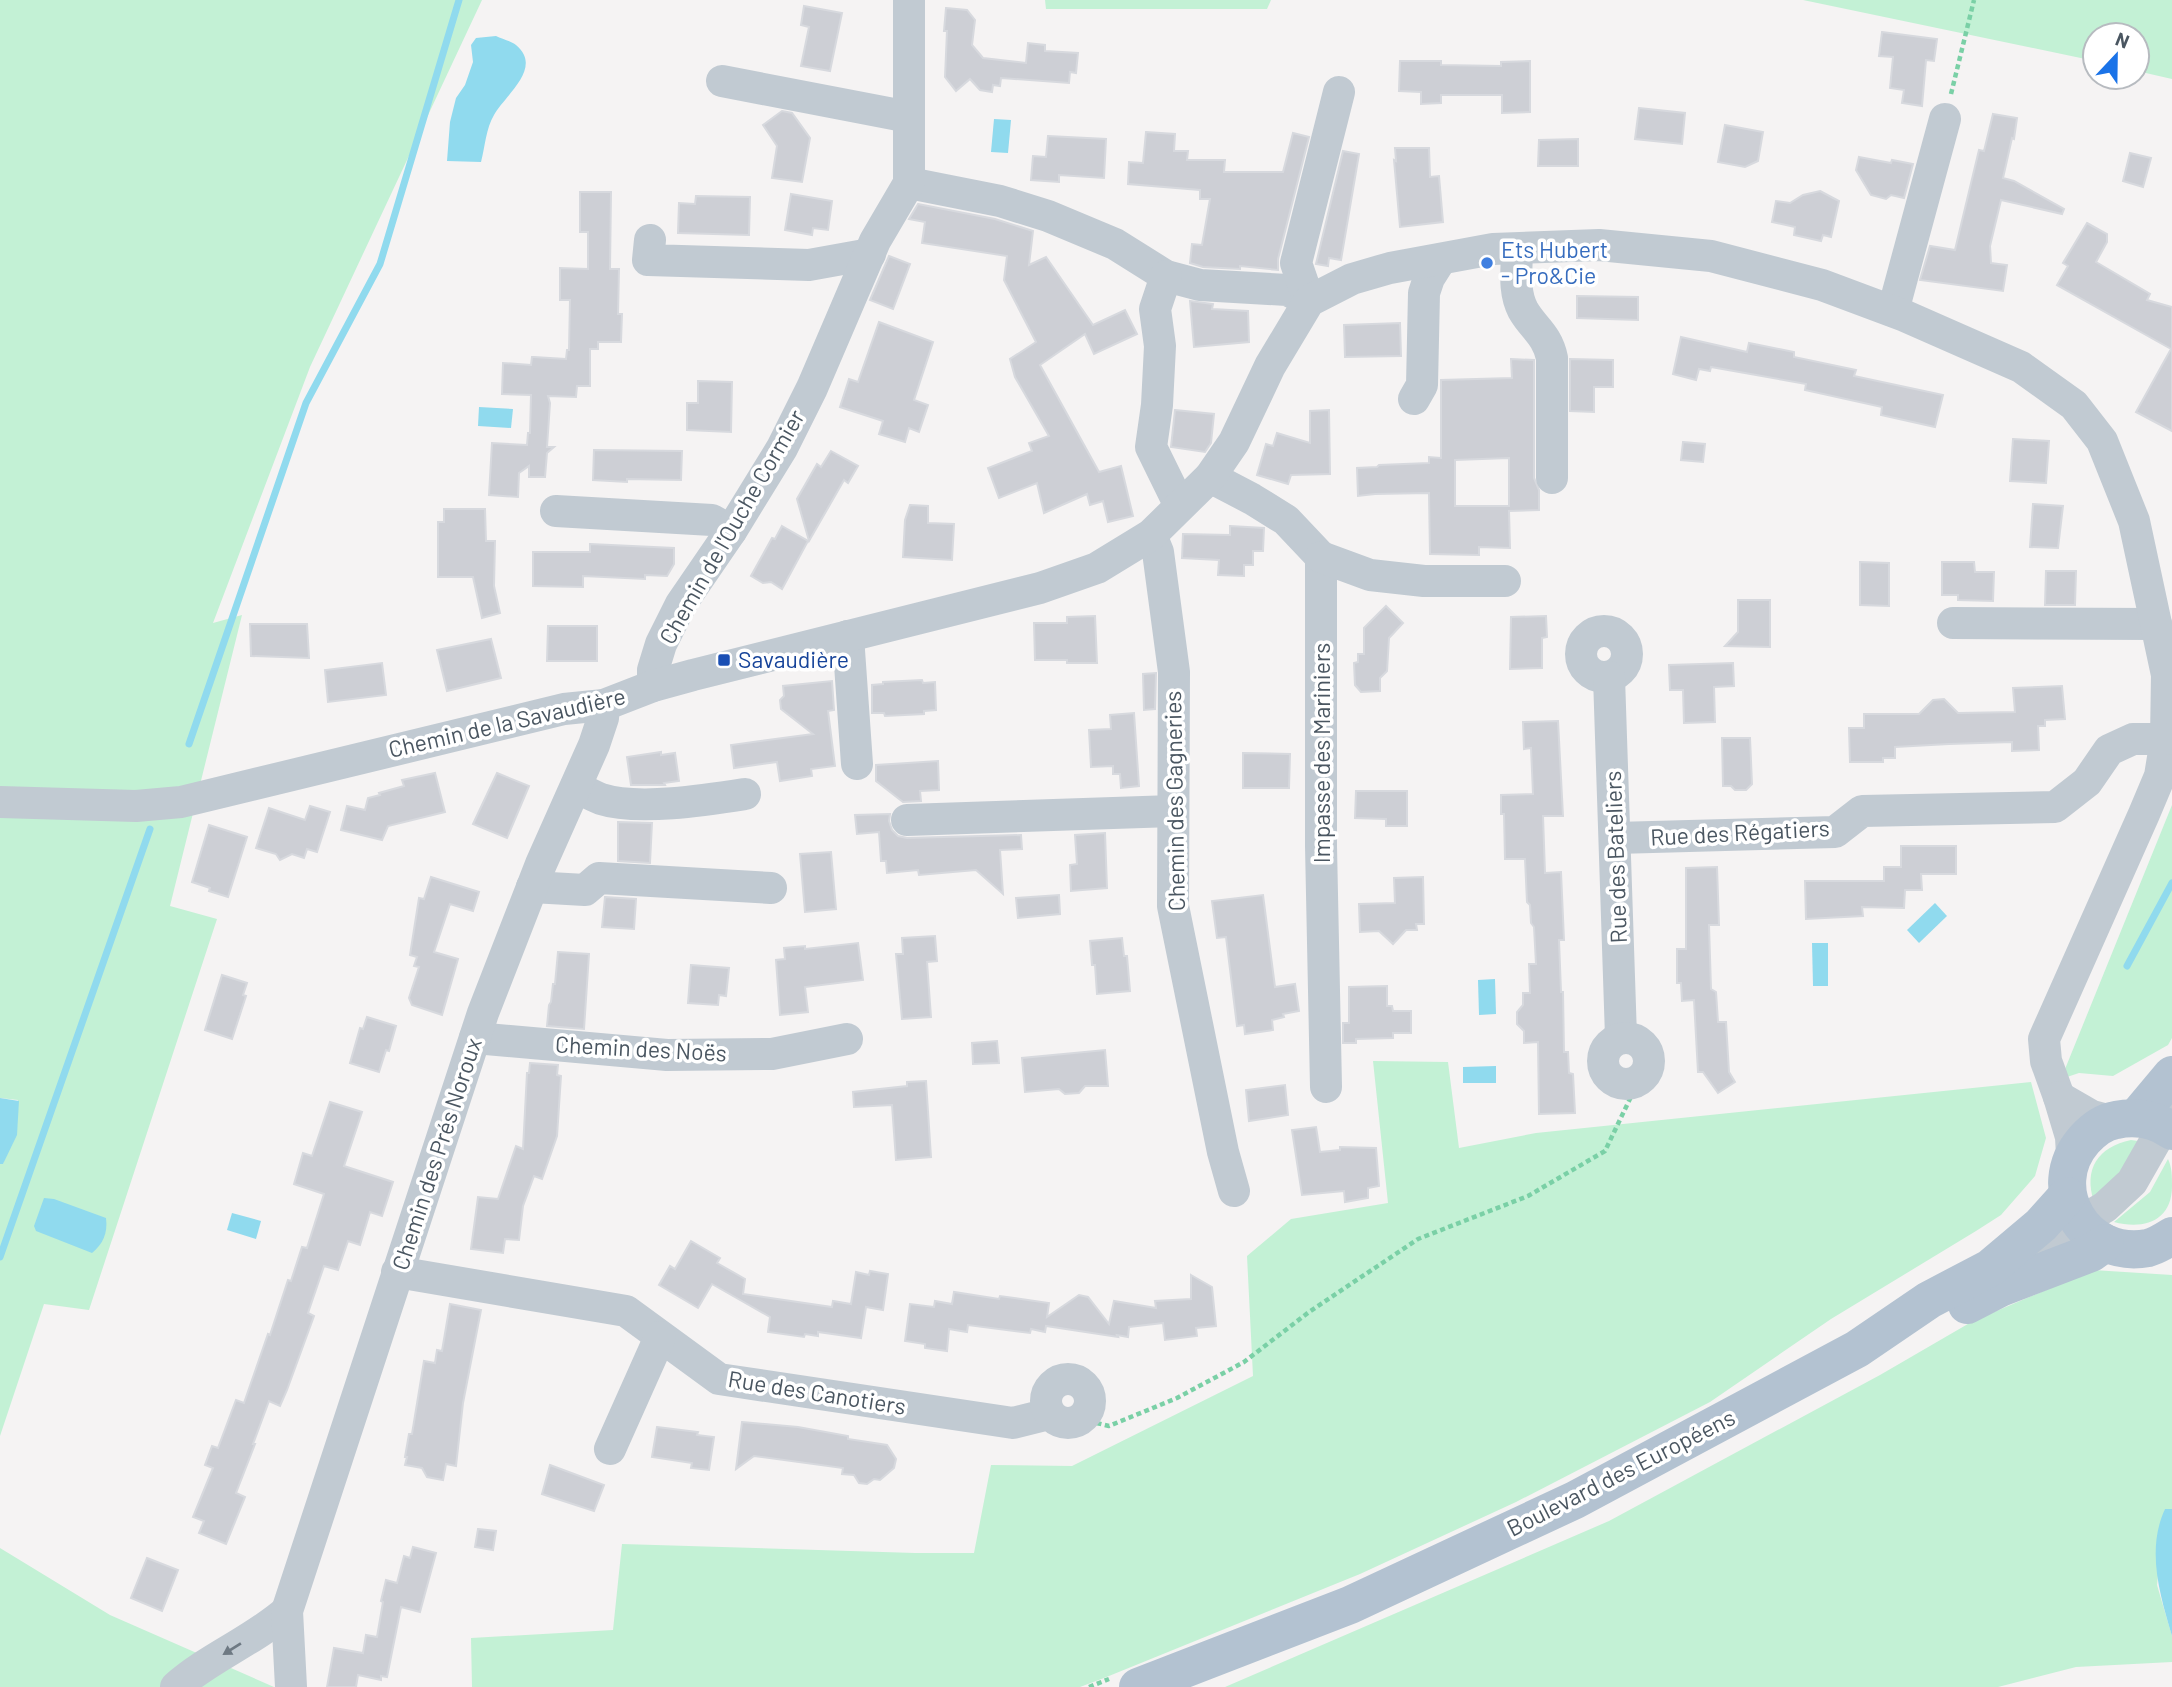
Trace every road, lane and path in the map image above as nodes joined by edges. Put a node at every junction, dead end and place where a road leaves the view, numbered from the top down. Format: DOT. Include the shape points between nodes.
graph roads {
  1 [pos="909,0"];
  2 [pos="1974,0"];
  3 [pos="722,81"];
  4 [pos="1339,92"];
  5 [pos="909,117"];
  6 [pos="1945,119"];
  7 [pos="909,183"];
  8 [pos="1517,248"];
  9 [pos="870,254"];
  10 [pos="649,259"];
  11 [pos="1441,259"];
  12 [pos="1166,276"];
  13 [pos="1309,302"];
  14 [pos="1893,311"];
  15 [pos="1414,399"];
  16 [pos="1210,477"];
  17 [pos="1552,478"];
  18 [pos="1180,504"];
  19 [pos="556,511"];
  20 [pos="731,531"];
  21 [pos="1151,535"];
  22 [pos="1321,558"];
  23 [pos="1505,580"];
  24 [pos="1952,623"];
  25 [pos="2156,624"];
  26 [pos="848,636"];
  27 [pos="1609,677"];
  28 [pos="653,686"];
  29 [pos="604,705"];
  30 [pos="2166,739"];
  31 [pos="857,764"];
  32 [pos="576,787"];
  33 [pos="745,794"];
  34 [pos="0,802"];
  35 [pos="1173,811"];
  36 [pos="907,820"];
  37 [pos="1616,838"];
  38 [pos="532,887"];
  39 [pos="771,888"];
  40 [pos="475,1038"];
  41 [pos="847,1038"];
  42 [pos="2172,1075"];
  43 [pos="1638,1082"];
  44 [pos="1326,1087"];
  45 [pos="2059,1097"];
  46 [pos="2151,1122"];
  47 [pos="2072,1155"];
  48 [pos="1234,1191"];
  49 [pos="2084,1221"];
  50 [pos="2169,1240"];
  51 [pos="397,1272"];
  52 [pos="660,1336"];
  53 [pos="1080,1419"];
  54 [pos="611,1449"];
  55 [pos="287,1611"];
  56 [pos="1126,1682"];
  57 [pos="176,1687"];
  58 [pos="290,1687"];
  59 [pos="1089,1687"];
  60 [pos="1160,1687"];
  61 [pos="1173,1687"];
  1 -- 5 [label="street"];
  2 -- 6 [label="path"];
  3 -- 5 [label="street"];
  4 -- 13 [label="street" via="1296,263"];
  5 -- 7 [label="street"];
  6 -- 14 [label="street"];
  7 -- 9 [label="street, Chemin de l'Ouche Cormier"];
  7 -- 12 [label="street" via="1000,201 1048,216 1115,244"];
  8 -- 11 [label="street"];
  8 -- 14 [label="street" via="1599,245 1711,256 1822,285"];
  8 -- 17 [label="street" via="1517,296 1524,313 1550,346 1552,358"];
  9 -- 10 [label="street" via="809,265"];
  9 -- 20 [label="street, Chemin de l'Ouche Cormier" via="794,424"];
  11 -- 13 [label="street" via="1352,279"];
  11 -- 15 [label="street" via="1424,293 1422,385"];
  12 -- 13 [label="street" via="1200,285 1287,290"];
  12 -- 18 [label="street" via="1155,309 1160,346 1151,447"];
  13 -- 16 [label="street, Chemin de la Savaudière" via="1270,366 1234,442"];
  14 -- 25 [label="street" via="2021,367 2074,405 2102,441 2134,521"];
  16 -- 18 [label="street, Chemin de la Savaudière"];
  16 -- 22 [label="street" via="1286,520"];
  18 -- 21 [label="street, Chemin de la Savaudière"];
  19 -- 20 [label="street" via="712,520"];
  20 -- 28 [label="street, Chemin de l'Ouche Cormier" via="676,614 661,644"];
  21 -- 26 [label="street, Chemin de la Savaudière" via="1097,568 1052,584"];
  21 -- 35 [label="street, Chemin des Gagneries" via="1158,552 1174,672"];
  22 -- 23 [label="street" via="1370,575 1424,581"];
  22 -- 44 [label="street, Impasse des Mariniers"];
  24 -- 25 [label="street"];
  25 -- 30 [label="street" via="2167,676"];
  26 -- 28 [label="street, Chemin de la Savaudière"];
  26 -- 31 [label="street"];
  27 -- 37 [label="street, Rue des Bateliers"];
  28 -- 29 [label="street, Chemin de la Savaudière"];
  29 -- 32 [label="street, Chemin des Prés Noroux" via="594,746"];
  29 -- 34 [label="street, Chemin de la Savaudière" via="564,709 171,804"];
  30 -- 37 [label="street, Rue des Régatiers" via="2133,739 2109,750 2087,782 2055,807 1862,811 1835,832"];
  30 -- 45 [label="street" via="2160,776 2044,1039 2046,1061"];
  32 -- 33 [label="street" via="625,803 696,802"];
  32 -- 38 [label="street, Chemin des Prés Noroux"];
  35 -- 36 [label="street"];
  35 -- 48 [label="street, Chemin des Gagneries" via="1173,906"];
  37 -- 43 [label="street, Rue des Bateliers" via="1621,1037 1640,1040 1649,1052 1649,1071"];
  38 -- 39 [label="street" via="585,890 598,878"];
  38 -- 40 [label="street, Chemin des Prés Noroux"];
  40 -- 41 [label="street, Chemin des Noës" via="667,1055 772,1054"];
  40 -- 51 [label="street, Chemin des Prés Noroux"];
  42 -- 46 [label="main road"];
  43 -- 53 [label="path" via="1605,1151 1528,1196 1418,1239 1244,1362 1177,1398 1109,1426"];
  45 -- 46 [label="street" via="2092,1116"];
  45 -- 47 [label="street"];
  46 -- 47 [label="main road" via="2088,1136"];
  46 -- 49 [label="street" via="2132,1182"];
  47 -- 49 [label="main road" via="2067,1180"];
  49 -- 50 [label="main road" via="2121,1249 2135,1250"];
  49 -- 56 [label="main road, Boulevard des Européens" via="2041,1225 1990,1268 1929,1300 1857,1349 1575,1500 1350,1605"];
  49 -- 60 [label="street" via="1796,1392 1656,1467 1396,1591"];
  49 -- 61 [label="main road, Boulevard des Européens" via="2091,1253 2000,1288 1702,1451 1472,1566"];
  51 -- 52 [label="street, Rue des Canotiers" via="626,1311"];
  51 -- 55 [label="street, Chemin des Prés Noroux"];
  52 -- 53 [label="street, Rue des Canotiers" via="719,1379 1013,1423 1049,1414 1059,1423"];
  52 -- 54 [label="street"];
  55 -- 57 [label="street, one-way"];
  55 -- 58 [label="street, Chemin des Prés Noroux"];
  56 -- 59 [label="path"];
}
